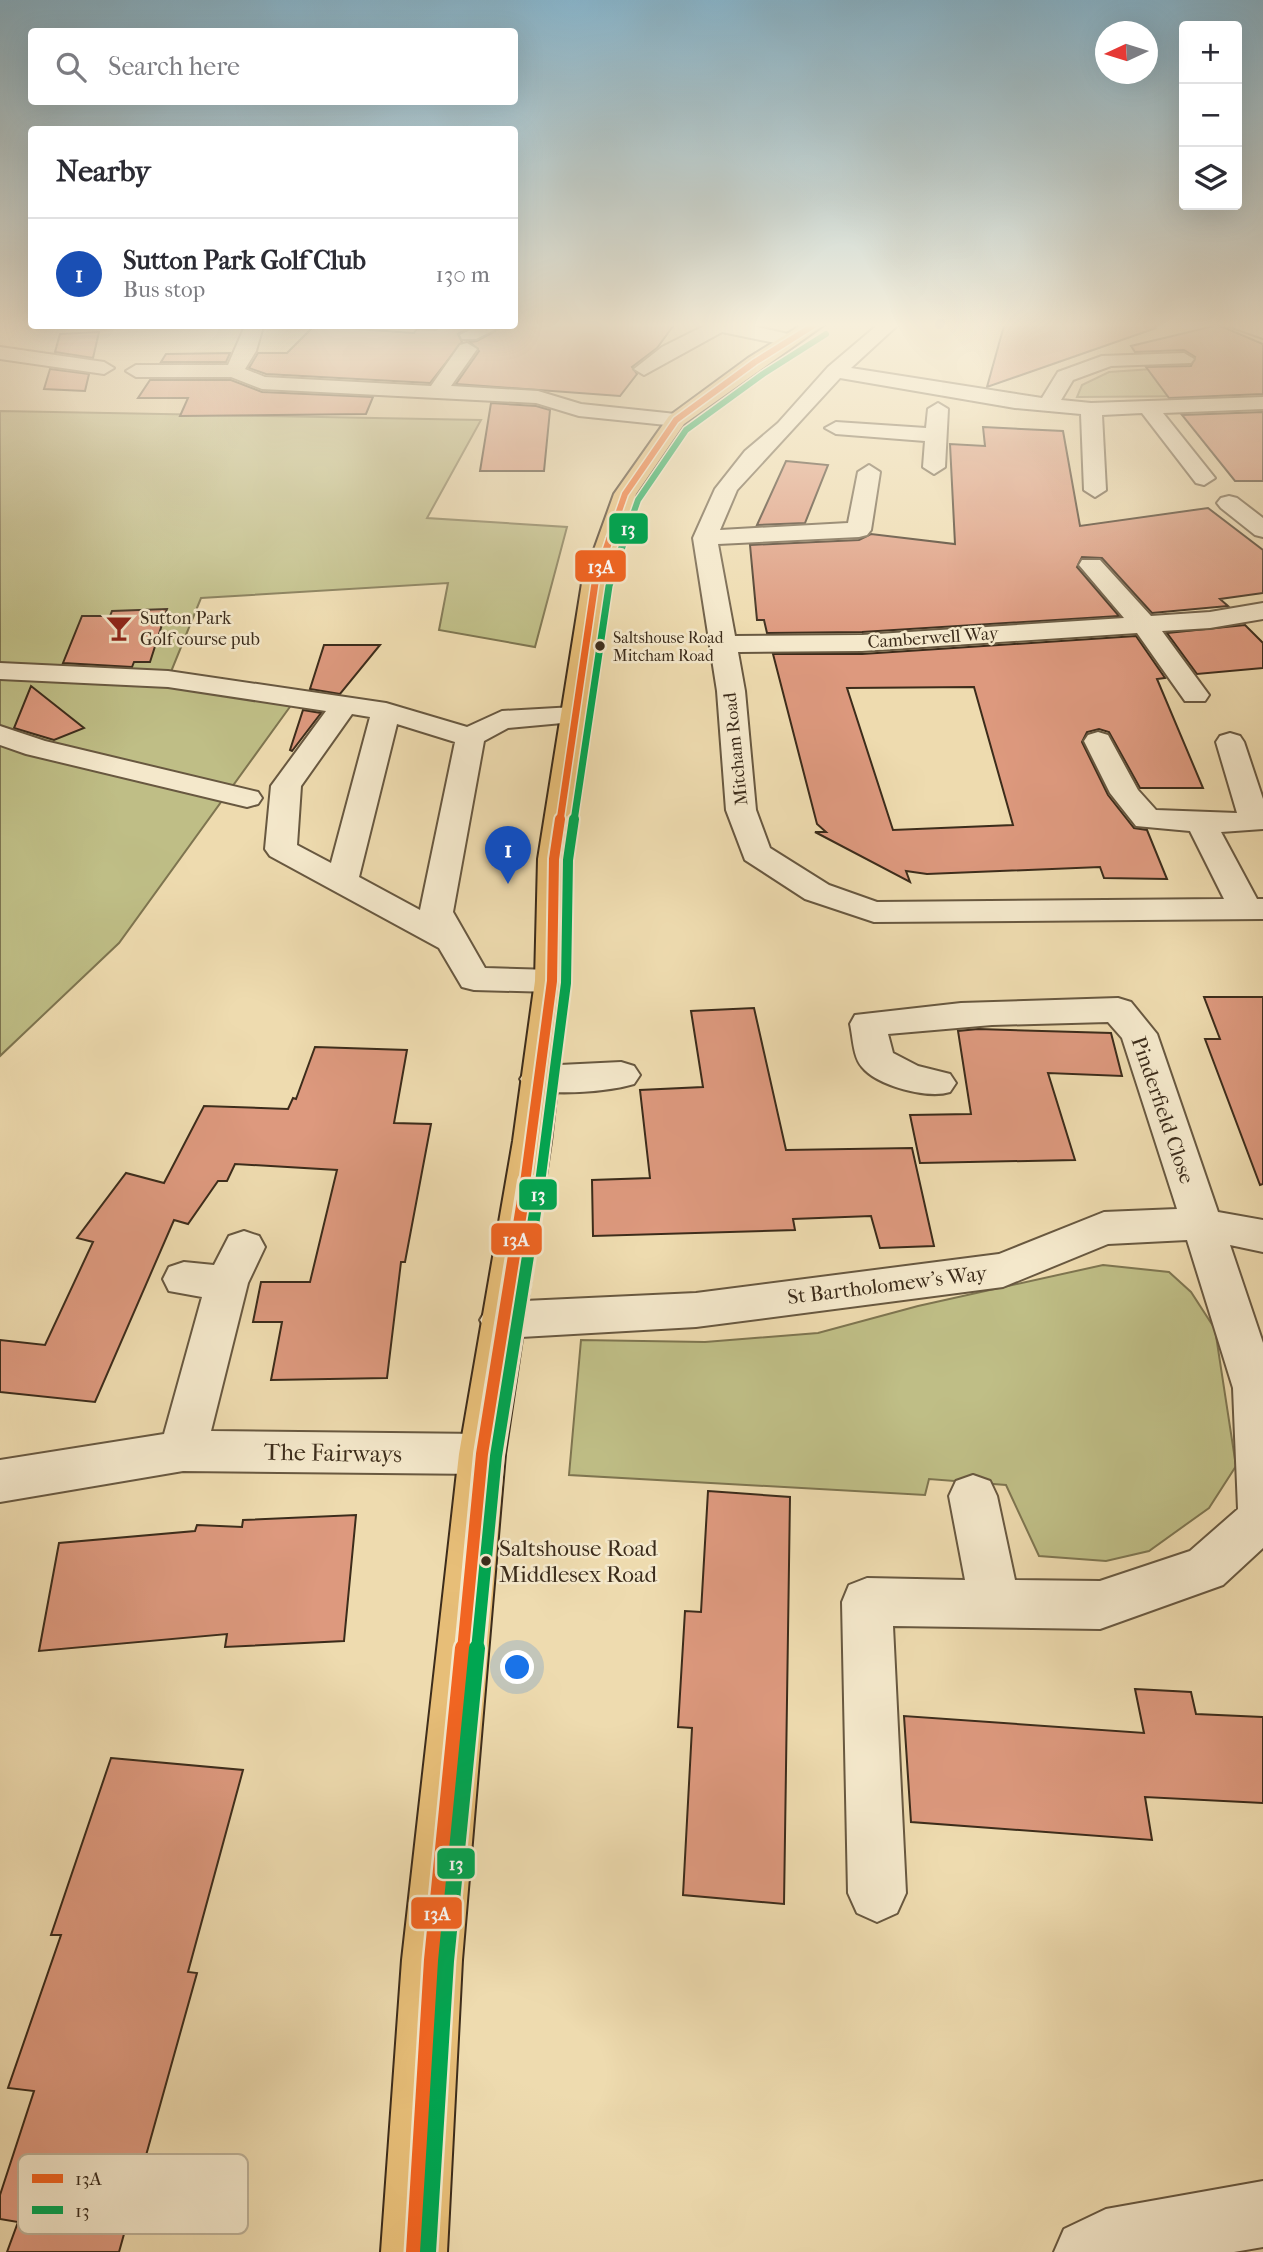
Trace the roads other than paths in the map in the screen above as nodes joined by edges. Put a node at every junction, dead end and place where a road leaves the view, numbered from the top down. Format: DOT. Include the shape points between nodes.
graph roads {
  1 [pos="672,427"];
  2 [pos="783,427"];
  3 [pos="937,427"];
  4 [pos="1092,427"];
  5 [pos="1164,427"];
  6 [pos="836,428"];
  7 [pos="936,435"];
  8 [pos="934,467"];
  9 [pos="869,472"];
  10 [pos="1205,478"];
  11 [pos="1095,490"];
  12 [pos="1229,503"];
  13 [pos="1263,530"];
  14 [pos="705,538"];
  15 [pos="1091,565"];
  16 [pos="1263,611"];
  17 [pos="1143,624"];
  18 [pos="723,644"];
  19 [pos="0,671"];
  20 [pos="1158,683"];
  21 [pos="344,705"];
  22 [pos="386,711"];
  23 [pos="573,715"];
  24 [pos="0,736"];
  25 [pos="470,737"];
  26 [pos="1098,741"];
  27 [pos="1230,742"];
  28 [pos="247,798"];
  29 [pos="1200,823"];
  30 [pos="342,880"];
  31 [pos="1254,909"];
  32 [pos="453,941"];
  33 [pos="552,981"];
  34 [pos="621,1075"];
  35 [pos="539,1079"];
  36 [pos="937,1083"];
  37 [pos="1201,1224"];
  38 [pos="1263,1236"];
  39 [pos="184,1279"];
  40 [pos="502,1320"];
  41 [pos="183,1451"];
  42 [pos="482,1454"];
  43 [pos="0,1481"];
  44 [pos="973,1496"];
  45 [pos="1262,1518"];
  46 [pos="995,1603"];
  47 [pos="877,1893"];
  48 [pos="1263,2214"];
  49 [pos="414,2252"];
  50 [pos="1087,2252"];
  1 -- 23 [label="main road" via="625,494 595,583"];
  2 -- 14 [label="street" via="726,489"];
  3 -- 7 [label="street"];
  4 -- 11 [label="street"];
  5 -- 10 [label="street"];
  6 -- 7 [label="street"];
  7 -- 8 [label="street"];
  9 -- 14 [label="street" via="859,530"];
  12 -- 13 [label="street"];
  14 -- 18 [label="street, Mitcham Road"];
  15 -- 17 [label="street"];
  16 -- 17 [label="street, Camberwell Way"];
  17 -- 18 [label="street, Camberwell Way" via="862,643"];
  17 -- 20 [label="street" via="1191,689"];
  18 -- 31 [label="street, Mitcham Road" via="732,691 741,810 756,853 817,892 874,912"];
  19 -- 21 [label="street" via="168,679"];
  21 -- 22 [label="street"];
  21 -- 30 [label="street" via="286,786 281,849"];
  22 -- 25 [label="street"];
  22 -- 30 [label="street"];
  23 -- 25 [label="street" via="502,720"];
  23 -- 33 [label="main road" via="554,859"];
  24 -- 28 [label="street"];
  25 -- 32 [label="street" via="436,912"];
  26 -- 29 [label="street" via="1125,793 1147,819"];
  27 -- 29 [label="street" via="1255,822"];
  29 -- 31 [label="street"];
  30 -- 32 [label="street"];
  32 -- 33 [label="street" via="474,979"];
  33 -- 35 [label="main road"];
  34 -- 35 [label="street"];
  35 -- 40 [label="main road"];
  36 -- 37 [label="street, Pinderfield Close" via="908,1077 876,1060 868,1024 923,1017 1118,1010 1139,1034"];
  37 -- 38 [label="street, St Bartholomew's Way"];
  37 -- 40 [label="street, St Bartholomew's Way" via="1104,1228 1003,1270 696,1310"];
  37 -- 45 [label="street, Pinderfield Close" via="1256,1388"];
  39 -- 41 [label="street" via="236,1265"];
  40 -- 42 [label="main road"];
  41 -- 42 [label="street, The Fairways"];
  41 -- 43 [label="street, The Fairways"];
  42 -- 49 [label="main road" via="432,1960"];
  44 -- 46 [label="street"];
  45 -- 46 [label="street, Pinderfield Close" via="1206,1569 1100,1605"];
  46 -- 47 [label="street, Pinderfield Close" via="867,1602"];
  48 -- 50 [label="street" via="1106,2242"];
}
